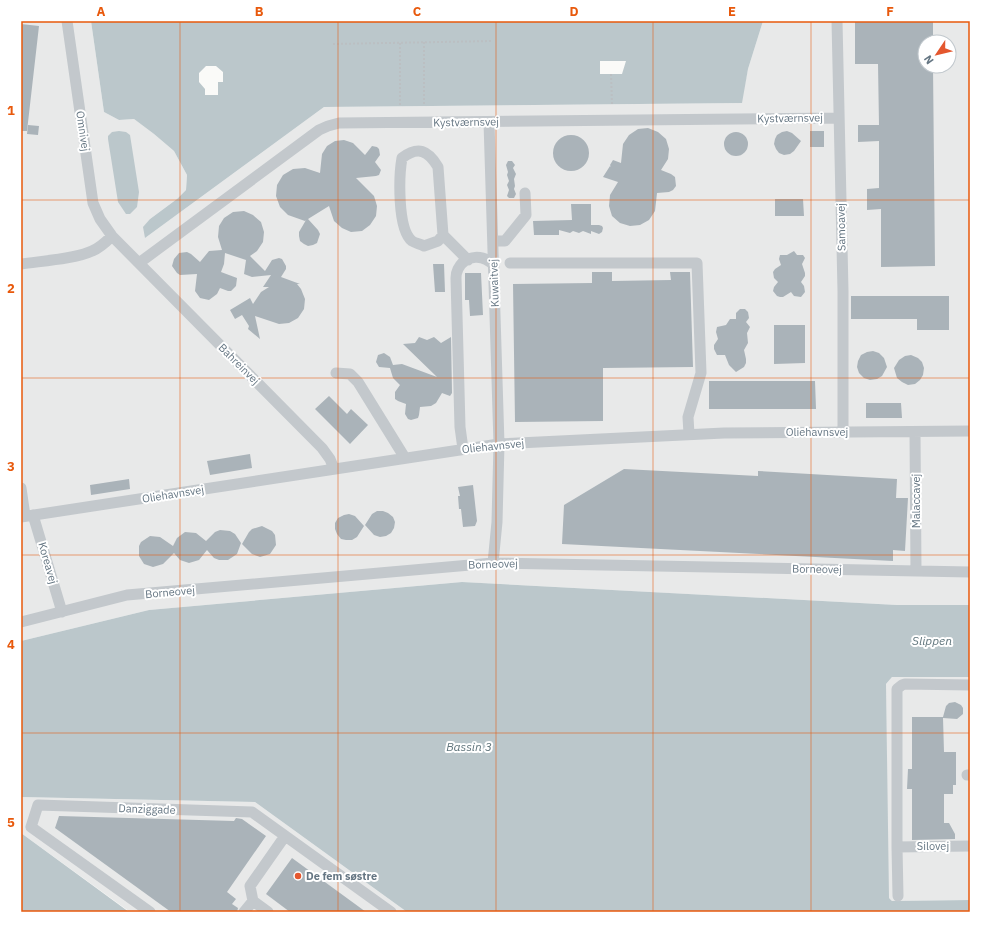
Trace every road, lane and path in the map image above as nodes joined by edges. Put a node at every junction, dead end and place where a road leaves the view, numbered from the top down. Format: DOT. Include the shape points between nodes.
graph roads {
  1 [pos="67,21"];
  2 [pos="837,21"];
  3 [pos="492,41"];
  4 [pos="424,42"];
  5 [pos="400,43"];
  6 [pos="334,44"];
  7 [pos="611,74"];
  8 [pos="612,104"];
  9 [pos="424,106"];
  10 [pos="400,107"];
  11 [pos="839,118"];
  12 [pos="489,122"];
  13 [pos="525,193"];
  14 [pos="443,235"];
  15 [pos="112,236"];
  16 [pos="493,241"];
  17 [pos="468,260"];
  18 [pos="139,263"];
  19 [pos="510,263"];
  20 [pos="21,264"];
  21 [pos="494,266"];
  22 [pos="336,373"];
  23 [pos="843,432"];
  24 [pos="915,432"];
  25 [pos="970,432"];
  26 [pos="689,434"];
  27 [pos="499,444"];
  28 [pos="463,450"];
  29 [pos="405,458"];
  30 [pos="334,469"];
  31 [pos="21,488"];
  32 [pos="27,516"];
  33 [pos="494,563"];
  34 [pos="916,570"];
  35 [pos="970,572"];
  36 [pos="62,612"];
  37 [pos="21,622"];
  38 [pos="970,685"];
  39 [pos="285,836"];
  40 [pos="897,846"];
  41 [pos="970,846"];
  42 [pos="898,896"];
  43 [pos="253,901"];
  44 [pos="150,912"];
  45 [pos="244,912"];
  46 [pos="268,912"];
  47 [pos="391,912"];
  1 -- 15 [label="street, Omnivej" via="93,203"];
  2 -- 11 [label="street, Samoavej"];
  3 -- 4 [label="path"];
  4 -- 5 [label="path"];
  4 -- 9 [label="path"];
  5 -- 6 [label="path"];
  5 -- 10 [label="path"];
  7 -- 8 [label="path"];
  11 -- 12 [label="street, Kystværnsvej"];
  11 -- 23 [label="street, Samoavej"];
  12 -- 16 [label="street, Kuwaitvej"];
  12 -- 18 [label="street, Kystværnsvej" via="339,123 328,126 319,130"];
  13 -- 16 [label="street" via="526,215 504,241"];
  14 -- 14 [label="street" via="438,241 424,246 411,240 405,230 402,220 400,171 402,158 411,151 421,151 432,157 438,167"];
  14 -- 17 [label="street"];
  15 -- 18 [label="street, Omnivej"];
  15 -- 20 [label="street" via="101,246 80,255"];
  16 -- 21 [label="street, Kuwaitvej"];
  17 -- 21 [label="street" via="485,258"];
  17 -- 28 [label="street" via="458,268 456,278 460,427"];
  18 -- 30 [label="street, Bahreinvej" via="322,448"];
  19 -- 26 [label="street" via="697,263 701,373 688,417"];
  21 -- 27 [label="street, Kuwaitvej"];
  22 -- 29 [label="street" via="350,374 358,382"];
  23 -- 24 [label="street, Oliehavnsvej"];
  23 -- 26 [label="street, Oliehavnsvej"];
  24 -- 25 [label="street, Oliehavnsvej"];
  24 -- 34 [label="street, Malaccavej"];
  26 -- 27 [label="street, Oliehavnsvej"];
  27 -- 28 [label="street, Oliehavnsvej"];
  27 -- 33 [label="street, Kuwaitvej"];
  28 -- 29 [label="street, Oliehavnsvej"];
  29 -- 30 [label="street, Oliehavnsvej"];
  30 -- 32 [label="street, Oliehavnsvej"];
  31 -- 32 [label="street, Koreavej"];
  32 -- 36 [label="street, Koreavej"];
  33 -- 34 [label="street, Borneovej"];
  33 -- 36 [label="street, Borneovej" via="127,596"];
  34 -- 35 [label="street, Borneovej"];
  36 -- 37 [label="street, Borneovej"];
  38 -- 40 [label="street" via="905,684 897,689"];
  39 -- 43 [label="street" via="250,886"];
  39 -- 44 [label="street, Danziggade" via="252,812 38,805 31,827"];
  39 -- 47 [label="street, Danziggade"];
  40 -- 41 [label="street, Silovej"];
  40 -- 42 [label="street"];
  43 -- 45 [label="street"];
  43 -- 46 [label="street"];
}
